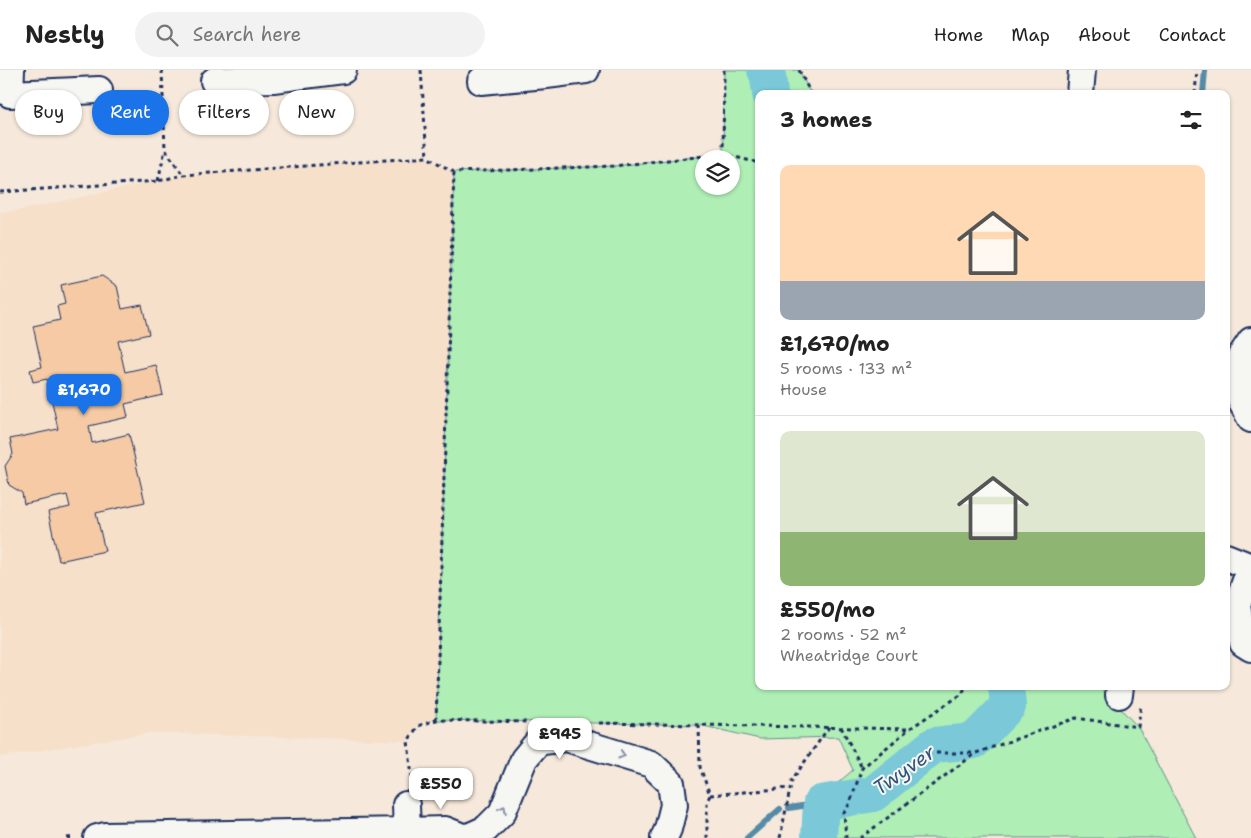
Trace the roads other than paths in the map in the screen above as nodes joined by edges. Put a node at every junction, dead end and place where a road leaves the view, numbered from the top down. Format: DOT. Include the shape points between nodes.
graph roads {
  1 [pos="342,70"];
  2 [pos="586,70"];
  3 [pos="1082,70"];
  4 [pos="545,73"];
  5 [pos="273,75"];
  6 [pos="481,80"];
  7 [pos="214,81"];
  8 [pos="7,86"];
  9 [pos="98,90"];
  10 [pos="1080,90"];
  11 [pos="1251,341"];
  12 [pos="1251,419"];
  13 [pos="1230,559"];
  14 [pos="1251,567"];
  15 [pos="1240,648"];
  16 [pos="410,799"];
  17 [pos="408,834"];
  18 [pos="97,838"];
  19 [pos="466,838"];
  20 [pos="664,838"];
  1 -- 5 [label="street"];
  2 -- 4 [label="street"];
  3 -- 10 [label="street"];
  4 -- 6 [label="street"];
  5 -- 7 [label="street"];
  8 -- 9 [label="street"];
  11 -- 12 [label="street" via="1241,356 1241,401"];
  13 -- 14 [label="street"];
  14 -- 15 [label="street" via="1237,605"];
  16 -- 17 [label="street"];
  17 -- 18 [label="street"];
  17 -- 19 [label="street" via="445,830"];
  19 -- 20 [label="street, one-way" via="486,829 502,813 524,759 538,742 566,738 652,764 671,783 674,806"];
}
